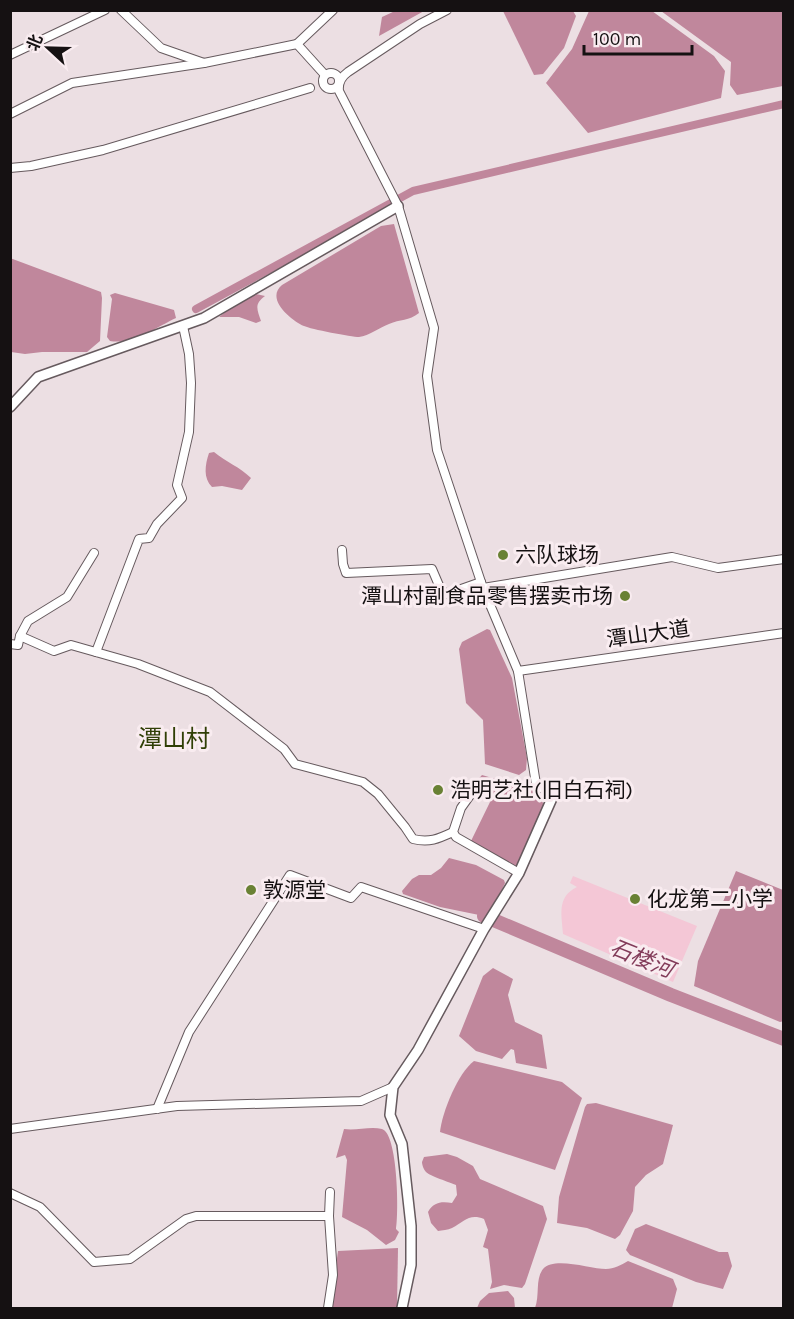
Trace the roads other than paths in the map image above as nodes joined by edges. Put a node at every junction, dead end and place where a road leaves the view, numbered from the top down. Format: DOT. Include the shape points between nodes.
graph roads {
  1 [pos="105,10"];
  2 [pos="121,10"];
  3 [pos="333,10"];
  4 [pos="447,10"];
  5 [pos="297,44"];
  6 [pos="10,55"];
  7 [pos="204,63"];
  8 [pos="348,72"];
  9 [pos="327,75"];
  10 [pos="339,85"];
  11 [pos="310,88"];
  12 [pos="328,89"];
  13 [pos="342,96"];
  14 [pos="10,114"];
  15 [pos="10,168"];
  16 [pos="398,206"];
  17 [pos="183,326"];
  18 [pos="10,407"];
  19 [pos="342,550"];
  20 [pos="93,553"];
  21 [pos="783,559"];
  22 [pos="482,585"];
  23 [pos="783,633"];
  24 [pos="20,636"];
  25 [pos="10,644"];
  26 [pos="96,652"];
  27 [pos="519,671"];
  28 [pos="471,794"];
  29 [pos="553,796"];
  30 [pos="453,832"];
  31 [pos="519,873"];
  32 [pos="486,926"];
  33 [pos="393,1087"];
  34 [pos="157,1109"];
  35 [pos="10,1129"];
  36 [pos="330,1192"];
  37 [pos="10,1193"];
  38 [pos="329,1216"];
  39 [pos="328,1308"];
  40 [pos="402,1308"];
  1 -- 6 [label="street"];
  2 -- 7 [label="street" via="161,48"];
  3 -- 5 [label="street"];
  4 -- 8 [label="street"];
  5 -- 7 [label="street"];
  5 -- 9 [label="street"];
  7 -- 14 [label="street" via="72,83"];
  8 -- 9 [label="street"];
  8 -- 10 [label="street"];
  9 -- 10 [label="street" via="339,79"];
  9 -- 11 [label="street"];
  9 -- 12 [label="street" via="323,85"];
  10 -- 12 [label="street"];
  10 -- 13 [label="street"];
  11 -- 12 [label="street"];
  11 -- 15 [label="street" via="103,150"];
  12 -- 13 [label="street"];
  13 -- 16 [label="street"];
  16 -- 17 [label="street" via="204,318"];
  16 -- 22 [label="street" via="434,328 427,376 437,450"];
  17 -- 18 [label="street" via="38,377"];
  17 -- 26 [label="street" via="191,383 189,432 177,484 182,498 149,538 139,539"];
  19 -- 22 [label="street" via="346,573 432,569 441,590 447,594"];
  20 -- 24 [label="street" via="68,597 28,621"];
  21 -- 22 [label="street" via="718,568 672,557"];
  22 -- 27 [label="street"];
  23 -- 27 [label="street, 潭山大道"];
  24 -- 25 [label="street" via="18,645"];
  24 -- 26 [label="street" via="54,651 71,645"];
  26 -- 30 [label="street" via="210,692 284,749 295,764 363,782 412,839 424,842"];
  27 -- 29 [label="street" via="536,784"];
  28 -- 30 [label="street" via="461,808"];
  29 -- 31 [label="street"];
  30 -- 31 [label="street"];
  31 -- 32 [label="street"];
  32 -- 33 [label="street" via="418,1050"];
  32 -- 34 [label="street" via="361,887 351,898 290,875 189,1032"];
  33 -- 34 [label="street" via="362,1101"];
  33 -- 40 [label="street" via="390,1115 402,1144 411,1226 411,1265"];
  34 -- 35 [label="street"];
  36 -- 38 [label="street"];
  37 -- 38 [label="street" via="40,1207 94,1262 130,1258 196,1216"];
  38 -- 39 [label="street" via="333,1275"];
}
